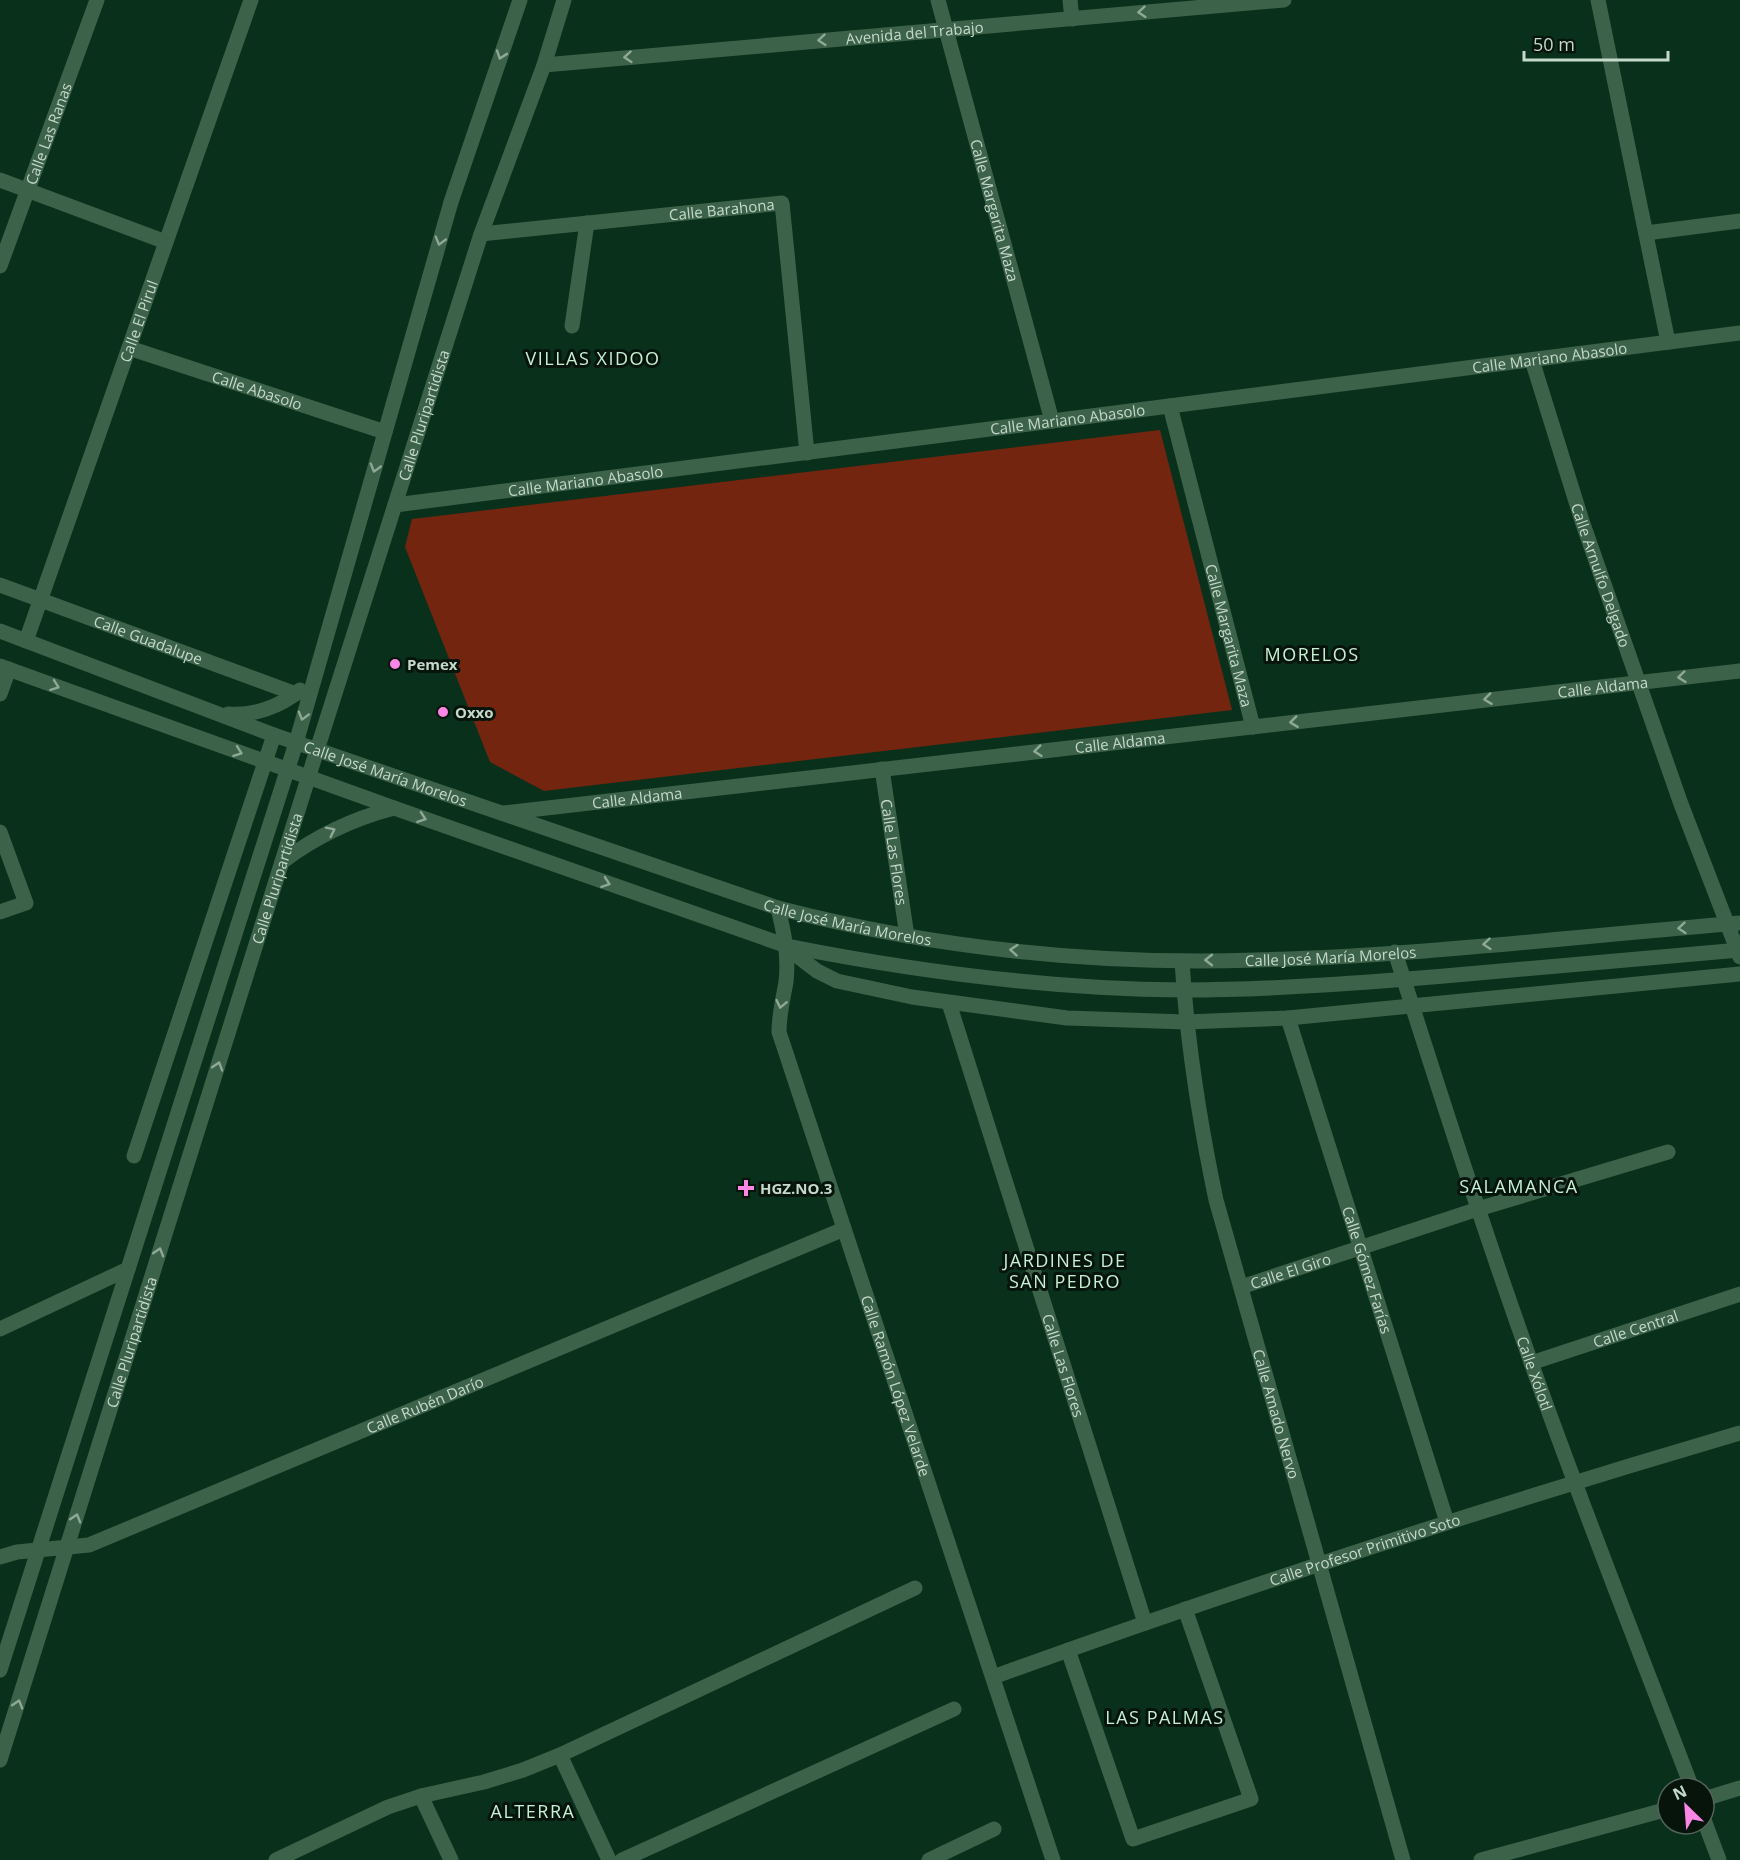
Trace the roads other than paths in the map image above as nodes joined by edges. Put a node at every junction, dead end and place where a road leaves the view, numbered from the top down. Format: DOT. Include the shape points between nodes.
graph roads {
  1 [pos="97,0"];
  2 [pos="251,0"];
  3 [pos="520,0"];
  4 [pos="564,0"];
  5 [pos="938,0"];
  6 [pos="1070,0"];
  7 [pos="1284,0"];
  8 [pos="1598,0"];
  9 [pos="1072,18"];
  10 [pos="946,30"];
  11 [pos="544,64"];
  12 [pos="0,180"];
  13 [pos="27,191"];
  14 [pos="1740,221"];
  15 [pos="587,223"];
  16 [pos="1646,233"];
  17 [pos="481,234"];
  18 [pos="166,242"];
  19 [pos="0,266"];
  20 [pos="572,326"];
  21 [pos="1740,333"];
  22 [pos="1668,342"];
  23 [pos="129,348"];
  24 [pos="1532,360"];
  25 [pos="1170,406"];
  26 [pos="1052,421"];
  27 [pos="385,432"];
  28 [pos="807,453"];
  29 [pos="395,505"];
  30 [pos="0,585"];
  31 [pos="41,600"];
  32 [pos="0,631"];
  33 [pos="26,641"];
  34 [pos="4,668"];
  35 [pos="1740,671"];
  36 [pos="315,675"];
  37 [pos="1638,682"];
  38 [pos="0,694"];
  39 [pos="296,694"];
  40 [pos="218,714"];
  41 [pos="1253,727"];
  42 [pos="274,735"];
  43 [pos="296,743"];
  44 [pos="316,750"];
  45 [pos="265,762"];
  46 [pos="882,769"];
  47 [pos="287,770"];
  48 [pos="308,778"];
  49 [pos="394,808"];
  50 [pos="499,814"];
  51 [pos="0,832"];
  52 [pos="282,862"];
  53 [pos="778,908"];
  54 [pos="0,912"];
  55 [pos="1734,923"];
  56 [pos="907,936"];
  57 [pos="787,947"];
  58 [pos="1395,952"];
  59 [pos="1739,953"];
  60 [pos="1637,959"];
  61 [pos="1182,961"];
  62 [pos="1542,967"];
  63 [pos="1740,974"];
  64 [pos="1404,979"];
  65 [pos="1641,984"];
  66 [pos="1184,990"];
  67 [pos="1545,994"];
  68 [pos="949,1003"];
  69 [pos="1412,1007"];
  70 [pos="1288,1018"];
  71 [pos="1186,1022"];
  72 [pos="1668,1152"];
  73 [pos="134,1156"];
  74 [pos="1478,1209"];
  75 [pos="844,1230"];
  76 [pos="1360,1247"];
  77 [pos="128,1269"];
  78 [pos="1241,1287"];
  79 [pos="1740,1294"];
  80 [pos="0,1329"];
  81 [pos="1531,1363"];
  82 [pos="1740,1433"];
  83 [pos="1574,1482"];
  84 [pos="1447,1522"];
  85 [pos="67,1547"];
  86 [pos="38,1550"];
  87 [pos="0,1557"];
  88 [pos="1319,1564"];
  89 [pos="915,1588"];
  90 [pos="1185,1609"];
  91 [pos="1145,1623"];
  92 [pos="1068,1650"];
  93 [pos="0,1670"];
  94 [pos="993,1677"];
  95 [pos="954,1709"];
  96 [pos="560,1755"];
  97 [pos="0,1760"];
  98 [pos="1687,1776"];
  99 [pos="1740,1788"];
  100 [pos="1716,1795"];
  101 [pos="422,1796"];
  102 [pos="1656,1812"];
  103 [pos="994,1829"];
  104 [pos="1710,1836"];
  105 [pos="276,1860"];
  106 [pos="451,1860"];
  107 [pos="609,1860"];
  108 [pos="622,1860"];
  109 [pos="929,1860"];
  110 [pos="1053,1860"];
  111 [pos="1403,1860"];
  112 [pos="1481,1860"];
  113 [pos="1719,1860"];
  1 -- 13 [label="street, Calle Las Ranas"];
  2 -- 18 [label="street, Calle El Pirul"];
  3 -- 27 [label="street, Calle Pluripartidista, one-way" via="452,202"];
  4 -- 11 [label="street, Calle Pluripartidista"];
  5 -- 10 [label="street, Calle Margarita Maza"];
  6 -- 9 [label="street"];
  7 -- 9 [label="street, Avenida del Trabajo, one-way"];
  8 -- 16 [label="street"];
  9 -- 10 [label="street, Avenida del Trabajo"];
  10 -- 11 [label="street, Avenida del Trabajo, one-way"];
  10 -- 26 [label="street, Calle Margarita Maza"];
  11 -- 17 [label="street, Calle Pluripartidista"];
  12 -- 13 [label="street"];
  13 -- 18 [label="street"];
  13 -- 19 [label="street, Calle Las Ranas"];
  14 -- 16 [label="street"];
  15 -- 17 [label="street, Calle Barahona"];
  15 -- 20 [label="street"];
  15 -- 28 [label="street, Calle Barahona" via="782,202"];
  16 -- 22 [label="street"];
  17 -- 29 [label="street, Calle Pluripartidista"];
  18 -- 23 [label="street, Calle El Pirul"];
  21 -- 22 [label="street, Calle Mariano Abasolo"];
  22 -- 24 [label="street, Calle Mariano Abasolo"];
  23 -- 27 [label="street, Calle Abasolo"];
  23 -- 31 [label="street, Calle El Pirul"];
  24 -- 25 [label="street, Calle Mariano Abasolo"];
  24 -- 37 [label="street, Calle Arnulfo Delgado"];
  25 -- 26 [label="street, Calle Mariano Abasolo"];
  25 -- 41 [label="street, Calle Margarita Maza"];
  26 -- 28 [label="street, Calle Mariano Abasolo"];
  27 -- 36 [label="street, Calle Pluripartidista, one-way"];
  28 -- 29 [label="street, Calle Mariano Abasolo"];
  29 -- 44 [label="street, Calle Pluripartidista"];
  30 -- 31 [label="street, Calle Guadalupe"];
  31 -- 33 [label="street, Calle El Pirul"];
  31 -- 39 [label="street, Calle Guadalupe"];
  32 -- 33 [label="street, Calle José María Morelos"];
  33 -- 40 [label="street, Calle José María Morelos"];
  34 -- 38 [label="street"];
  34 -- 45 [label="street, Calle José María Morelos, one-way"];
  35 -- 37 [label="street, Calle Aldama, one-way"];
  36 -- 39 [label="street"];
  36 -- 43 [label="street, Calle Pluripartidista, one-way"];
  37 -- 41 [label="street, Calle Aldama, one-way"];
  37 -- 55 [label="street, Calle Arnulfo Delgado" via="1681,804"];
  39 -- 40 [label="street" via="267,709"];
  40 -- 42 [label="street, Calle José María Morelos"];
  41 -- 46 [label="street, Calle Aldama, one-way"];
  42 -- 43 [label="street, Calle José María Morelos"];
  42 -- 45 [label="street"];
  43 -- 44 [label="street, Calle José María Morelos"];
  43 -- 47 [label="street, Calle Pluripartidista"];
  44 -- 48 [label="street, Calle Pluripartidista"];
  44 -- 50 [label="street, Calle José María Morelos"];
  45 -- 47 [label="street, Calle José María Morelos"];
  45 -- 73 [label="street"];
  46 -- 50 [label="street, Calle Aldama"];
  46 -- 56 [label="street, Calle Las Flores"];
  47 -- 48 [label="street, Calle José María Morelos"];
  47 -- 77 [label="street, Calle Pluripartidista"];
  48 -- 49 [label="street, Calle José María Morelos"];
  48 -- 52 [label="street, Calle Pluripartidista"];
  52 -- 49 [label="street, one-way" via="335,828"];
  49 -- 57 [label="street, Calle José María Morelos, one-way"];
  50 -- 53 [label="street, Calle José María Morelos"];
  51 -- 54 [label="street" via="26,903"];
  85 -- 52 [label="street, Calle Pluripartidista, one-way"];
  53 -- 56 [label="street, Calle José María Morelos"];
  53 -- 57 [label="street, Calle Ramón López Velarde"];
  55 -- 58 [label="street, Calle José María Morelos, one-way"];
  55 -- 59 [label="street, Calle Arnulfo Delgado"];
  61 -- 56 [label="street, Calle José María Morelos, one-way" via="998,949"];
  57 -- 66 [label="street, Calle José María Morelos" via="984,978"];
  57 -- 68 [label="street" via="837,981"];
  57 -- 75 [label="street, Calle Ramón López Velarde, one-way" via="779,1032"];
  58 -- 61 [label="street, Calle José María Morelos, one-way"];
  58 -- 64 [label="street, Calle Xólotl"];
  59 -- 60 [label="street, Calle José María Morelos"];
  60 -- 62 [label="street, Calle José María Morelos"];
  60 -- 65 [label="street"];
  61 -- 66 [label="street, Calle Amado Nervo"];
  62 -- 64 [label="street, Calle José María Morelos"];
  62 -- 67 [label="street"];
  63 -- 65 [label="street"];
  64 -- 66 [label="street, Calle José María Morelos"];
  64 -- 69 [label="street, Calle Xólotl"];
  65 -- 67 [label="street"];
  66 -- 71 [label="street, Calle Amado Nervo"];
  67 -- 69 [label="street"];
  68 -- 71 [label="street" via="1067,1018"];
  68 -- 91 [label="street, Calle Las Flores"];
  69 -- 70 [label="street"];
  69 -- 74 [label="street, Calle Xólotl"];
  70 -- 71 [label="street"];
  70 -- 76 [label="street, Calle Gómez Farías"];
  71 -- 78 [label="street, Calle Amado Nervo" via="1216,1200"];
  72 -- 74 [label="street, Calle El Giro"];
  74 -- 76 [label="street, Calle El Giro"];
  74 -- 81 [label="street, Calle Xólotl"];
  75 -- 85 [label="street, Calle Rubén Darío" via="88,1545"];
  75 -- 94 [label="street, Calle Ramón López Velarde"];
  76 -- 78 [label="street, Calle El Giro"];
  76 -- 84 [label="street, Calle Gómez Farías"];
  77 -- 80 [label="street, Calle Pluripartidista"];
  77 -- 86 [label="street, Calle Pluripartidista"];
  78 -- 88 [label="street, Calle Amado Nervo"];
  79 -- 81 [label="street, Calle Central"];
  81 -- 83 [label="street, Calle Xólotl"];
  82 -- 83 [label="street, Calle Profesor Primitivo Soto"];
  83 -- 84 [label="street, Calle Profesor Primitivo Soto"];
  83 -- 98 [label="street, Calle Xólotl"];
  84 -- 88 [label="street, Calle Profesor Primitivo Soto"];
  85 -- 86 [label="street, Calle Rubén Darío"];
  97 -- 85 [label="street, Calle Pluripartidista, one-way"];
  86 -- 87 [label="street, Calle Rubén Darío"];
  86 -- 93 [label="street, Calle Pluripartidista"];
  88 -- 90 [label="street, Calle Profesor Primitivo Soto"];
  88 -- 111 [label="street, Calle Amado Nervo"];
  89 -- 96 [label="street"];
  90 -- 91 [label="street, Calle Profesor Primitivo Soto"];
  90 -- 92 [label="street" via="1251,1799 1133,1839"];
  91 -- 92 [label="street, Calle Profesor Primitivo Soto"];
  92 -- 94 [label="street, Calle Profesor Primitivo Soto"];
  94 -- 110 [label="street, Calle Ramón López Velarde"];
  95 -- 108 [label="street"];
  96 -- 101 [label="street" via="484,1782"];
  96 -- 107 [label="street"];
  99 -- 100 [label="street"];
  101 -- 105 [label="street" via="388,1807"];
  101 -- 106 [label="street"];
  102 -- 112 [label="street"];
  103 -- 109 [label="street"];
  104 -- 113 [label="street"];
}
